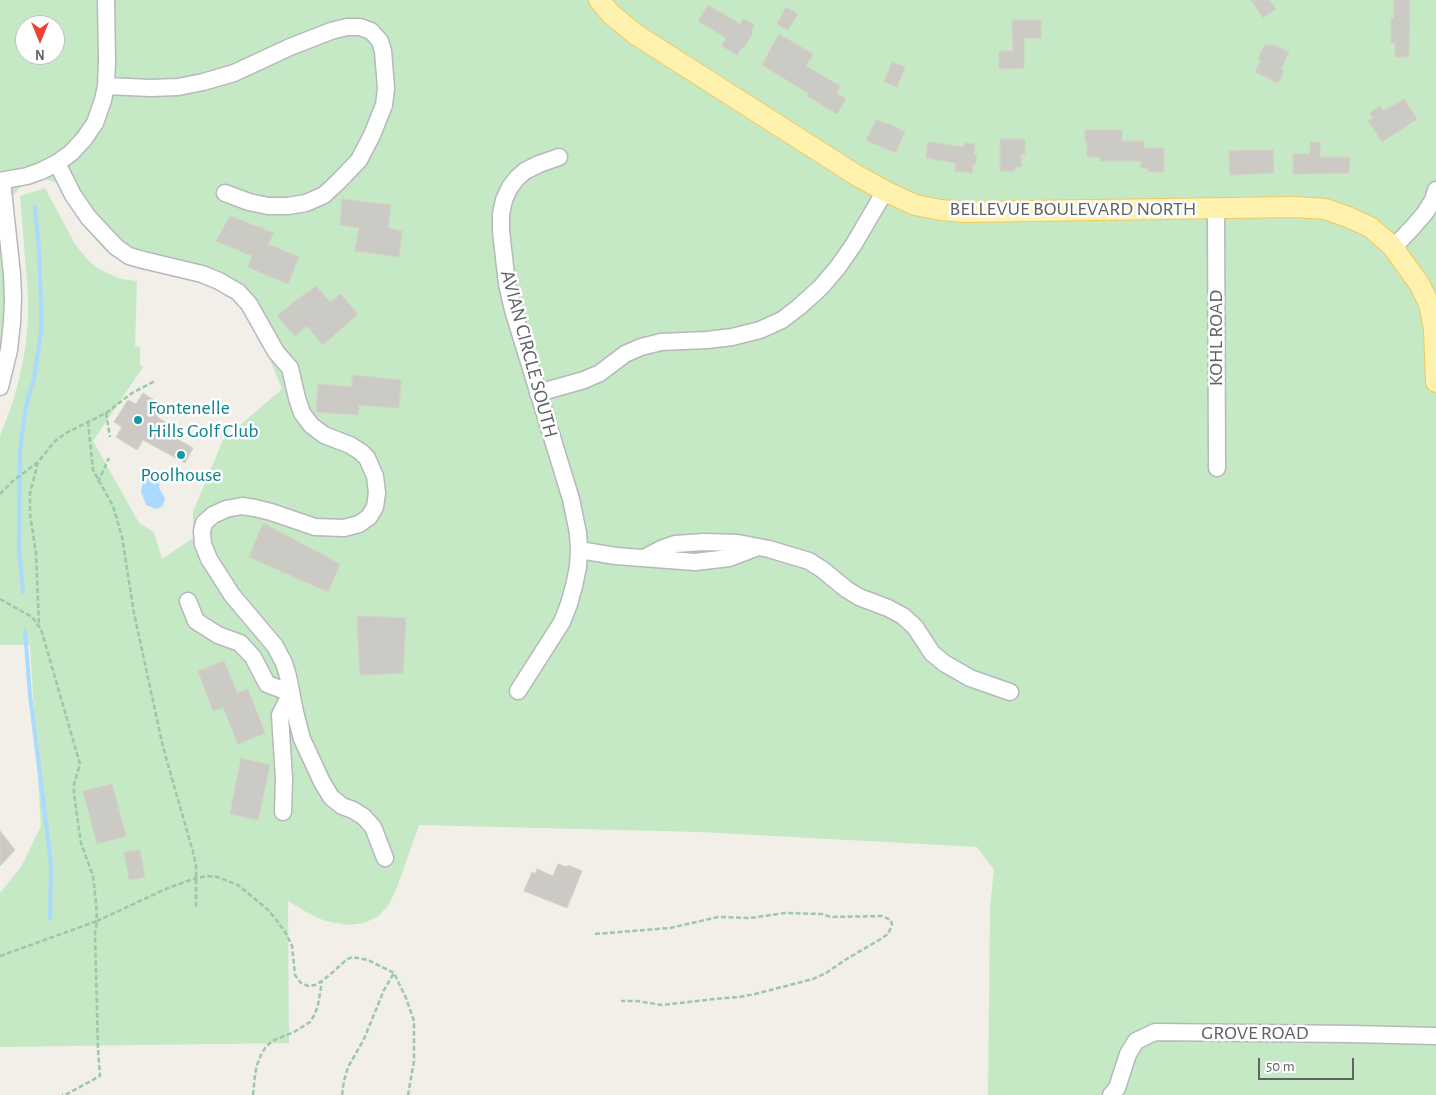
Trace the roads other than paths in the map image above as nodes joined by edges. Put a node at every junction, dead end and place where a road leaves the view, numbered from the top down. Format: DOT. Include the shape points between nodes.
graph roads {
  1 [pos="106,0"];
  2 [pos="599,0"];
  3 [pos="106,86"];
  4 [pos="559,157"];
  5 [pos="57,163"];
  6 [pos="1,181"];
  7 [pos="885,192"];
  8 [pos="225,193"];
  9 [pos="1434,199"];
  10 [pos="1216,208"];
  11 [pos="1393,248"];
  12 [pos="1436,382"];
  13 [pos="0,387"];
  14 [pos="538,393"];
  15 [pos="1217,468"];
  16 [pos="579,550"];
  17 [pos="188,601"];
  18 [pos="518,691"];
  19 [pos="1010,692"];
  20 [pos="291,693"];
  21 [pos="283,812"];
  22 [pos="385,858"];
  23 [pos="1436,1036"];
  24 [pos="1111,1095"];
  1 -- 3 [label="street"];
  2 -- 7 [label="main road, BELLEVUE BOULEVARD NORTH" via="636,34"];
  3 -- 5 [label="street" via="95,123 71,153"];
  3 -- 8 [label="street" via="150,88 203,82 234,73 290,47 347,26 360,26 371,31 380,41 383,51 386,88 384,105 359,160 324,195 306,203 268,206"];
  4 -- 14 [label="street, AVIAN CIRCLE SOUTH" via="525,171 517,178 504,200 501,214 507,284"];
  5 -- 6 [label="street" via="34,174"];
  5 -- 20 [label="street" via="88,217 116,247 129,256 202,274 238,292 250,304 276,352 290,368 302,413 324,435 361,452 375,476 375,507 369,517 344,528 315,527 242,506 226,509 204,523 202,544 209,559 232,594 275,646 284,663"];
  6 -- 13 [label="street" via="12,274 12,322"];
  7 -- 10 [label="main road, BELLEVUE BOULEVARD NORTH" via="915,205 964,212"];
  7 -- 14 [label="street" via="838,267 821,287 782,320 732,337 661,342 625,354 600,373 584,380"];
  9 -- 11 [label="street"];
  10 -- 11 [label="main road, BELLEVUE BOULEVARD NORTH" via="1325,209 1370,227"];
  10 -- 15 [label="street, KOHL ROAD"];
  11 -- 12 [label="main road, BELLEVUE BOULEVARD NORTH" via="1420,285 1429,304 1434,329"];
  14 -- 16 [label="street, AVIAN CIRCLE SOUTH" via="573,508"];
  16 -- 18 [label="street, AVIAN CIRCLE SOUTH" via="574,586 562,622"];
  16 -- 19 [label="street" via="644,558 675,544 738,543 810,561 859,597 903,616 944,664 970,678"];
  17 -- 20 [label="street" via="196,621 240,643 253,657 266,684"];
  20 -- 21 [label="street" via="280,715"];
  20 -- 22 [label="street" via="302,739 322,782 331,797 364,817 373,827"];
  23 -- 24 [label="street, GROVE ROAD" via="1155,1032 1136,1041 1128,1054 1117,1088"];
}
